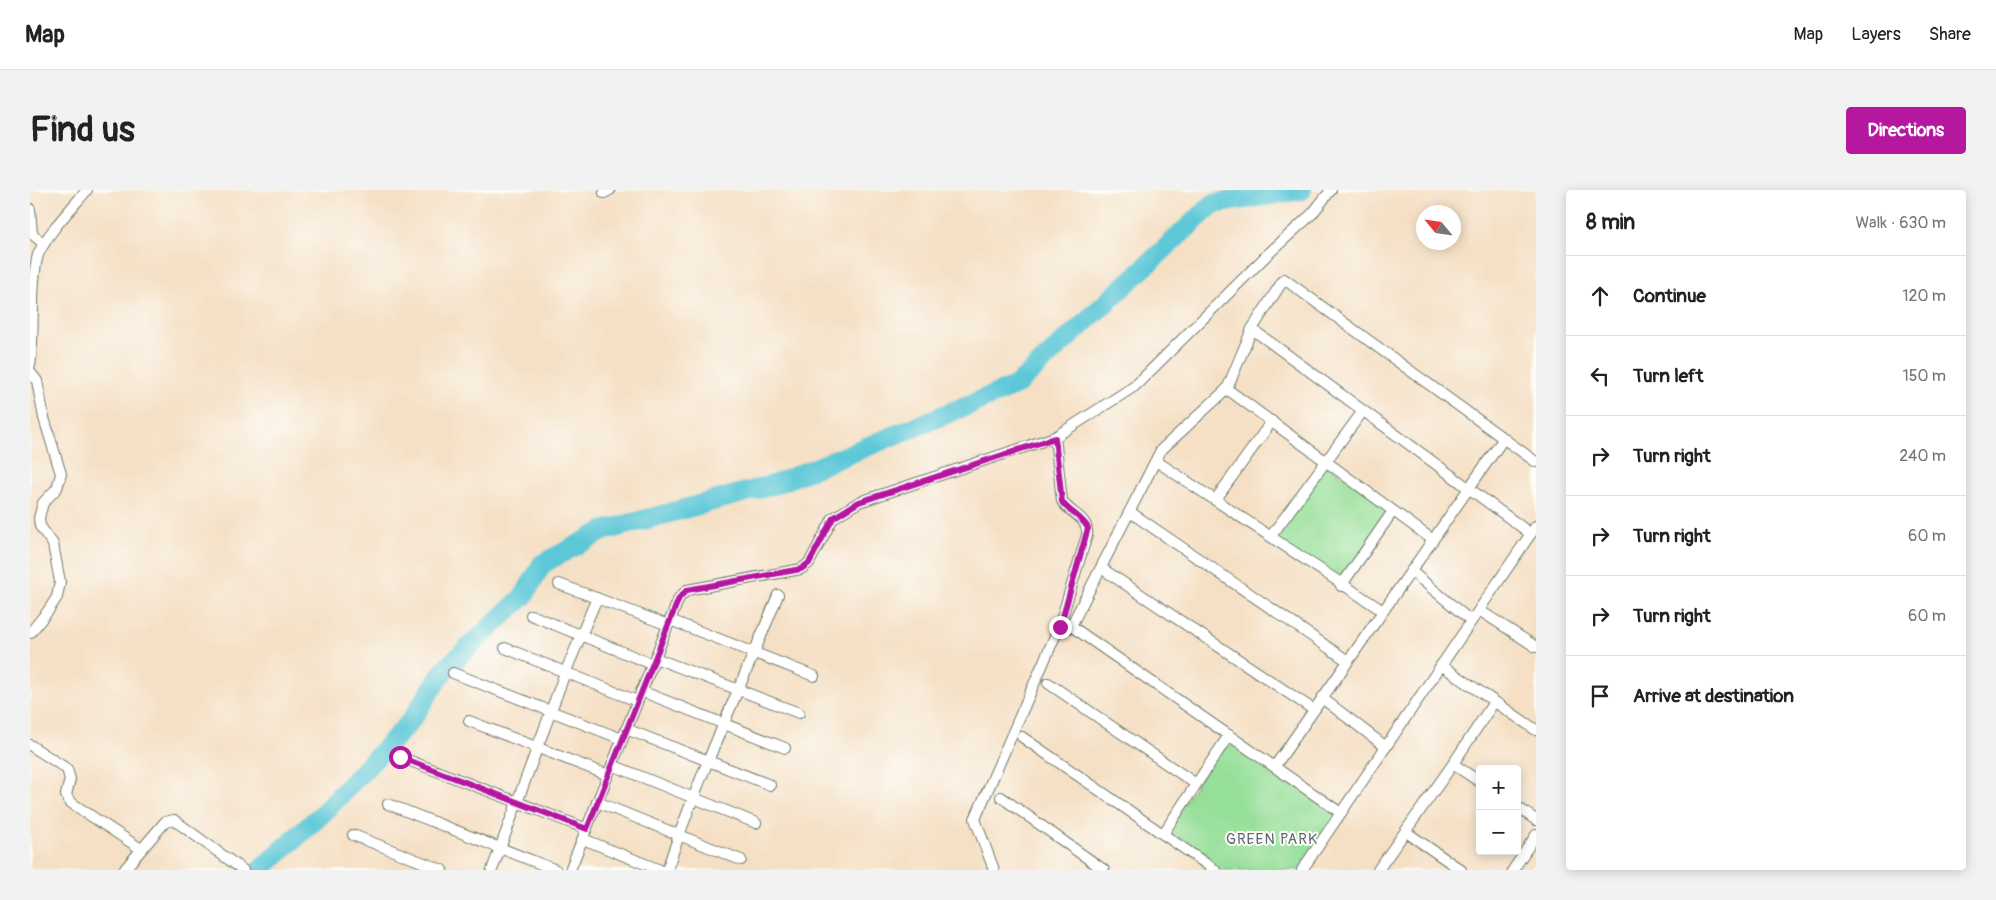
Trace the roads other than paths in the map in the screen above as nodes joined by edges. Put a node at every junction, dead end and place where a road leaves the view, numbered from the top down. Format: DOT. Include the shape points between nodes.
graph roads {
  1 [pos="87,190"];
  2 [pos="1331,190"];
  3 [pos="30,209"];
  4 [pos="31,233"];
  5 [pos="44,244"];
  6 [pos="1252,329"];
  7 [pos="30,366"];
  8 [pos="30,372"];
  9 [pos="1227,389"];
  10 [pos="1363,411"];
  11 [pos="1272,421"];
  12 [pos="1055,438"];
  13 [pos="1504,438"];
  14 [pos="1156,460"];
  15 [pos="1324,462"];
  16 [pos="1536,462"];
  17 [pos="1469,488"];
  18 [pos="1216,500"];
  19 [pos="1393,511"];
  20 [pos="1130,512"];
  21 [pos="1533,530"];
  22 [pos="1271,536"];
  23 [pos="1433,540"];
  24 [pos="1101,568"];
  25 [pos="1411,571"];
  26 [pos="559,584"];
  27 [pos="1341,586"];
  28 [pos="778,595"];
  29 [pos="596,598"];
  30 [pos="1479,610"];
  31 [pos="1383,612"];
  32 [pos="531,615"];
  33 [pos="1471,622"];
  34 [pos="669,623"];
  35 [pos="30,633"];
  36 [pos="580,637"];
  37 [pos="1536,647"];
  38 [pos="505,648"];
  39 [pos="754,653"];
  40 [pos="653,661"];
  41 [pos="1348,661"];
  42 [pos="1441,665"];
  43 [pos="453,673"];
  44 [pos="565,673"];
  45 [pos="814,676"];
  46 [pos="1048,683"];
  47 [pos="739,690"];
  48 [pos="639,696"];
  49 [pos="1322,698"];
  50 [pos="1494,702"];
  51 [pos="1314,710"];
  52 [pos="551,711"];
  53 [pos="799,713"];
  54 [pos="469,721"];
  55 [pos="722,723"];
  56 [pos="626,729"];
  57 [pos="1536,730"];
  58 [pos="1229,736"];
  59 [pos="1022,737"];
  60 [pos="622,739"];
  61 [pos="30,745"];
  62 [pos="1386,746"];
  63 [pos="537,747"];
  64 [pos="785,748"];
  65 [pos="400,757"];
  66 [pos="708,761"];
  67 [pos="1453,764"];
  68 [pos="1275,766"];
  69 [pos="610,770"];
  70 [pos="1476,779"];
  71 [pos="1196,784"];
  72 [pos="770,785"];
  73 [pos="1001,797"];
  74 [pos="693,798"];
  75 [pos="597,802"];
  76 [pos="517,803"];
  77 [pos="388,804"];
  78 [pos="1521,810"];
  79 [pos="1341,813"];
  80 [pos="1536,820"];
  81 [pos="756,823"];
  82 [pos="587,829"];
  83 [pos="1406,832"];
  84 [pos="1163,834"];
  85 [pos="353,835"];
  86 [pos="1536,835"];
  87 [pos="678,836"];
  88 [pos="583,839"];
  89 [pos="501,848"];
  90 [pos="141,849"];
  91 [pos="741,860"];
  92 [pos="124,870"];
  93 [pos="243,870"];
  94 [pos="442,870"];
  95 [pos="492,870"];
  96 [pos="556,870"];
  97 [pos="570,870"];
  98 [pos="660,870"];
  99 [pos="667,870"];
  100 [pos="994,870"];
  101 [pos="1104,870"];
  102 [pos="1215,870"];
  103 [pos="1302,870"];
  104 [pos="1378,870"];
  105 [pos="1461,870"];
  106 [pos="1512,870"];
  1 -- 5 [label="street"];
  2 -- 12 [label="street" via="1312,214 1135,386"];
  3 -- 4 [label="street"];
  4 -- 5 [label="street"];
  5 -- 7 [label="street" via="34,271"];
  6 -- 9 [label="street"];
  6 -- 10 [label="street"];
  6 -- 13 [label="street" via="1284,280"];
  8 -- 35 [label="street" via="37,381 61,474 57,488 43,503 39,518 40,526 53,544 60,582 48,611"];
  9 -- 11 [label="street"];
  9 -- 14 [label="street" via="1161,450"];
  10 -- 15 [label="street"];
  10 -- 17 [label="street"];
  11 -- 15 [label="street"];
  11 -- 18 [label="street"];
  12 -- 34 [label="street" via="859,502 833,518 809,563 801,569 687,590 679,598"];
  12 -- 100 [label="street" via="1062,502 1084,520 1088,528 1060,627 976,819"];
  13 -- 16 [label="street"];
  13 -- 17 [label="street"];
  14 -- 18 [label="street"];
  14 -- 20 [label="street"];
  15 -- 19 [label="street"];
  15 -- 22 [label="street"];
  17 -- 21 [label="street"];
  17 -- 23 [label="street"];
  18 -- 22 [label="street"];
  19 -- 23 [label="street"];
  19 -- 27 [label="street"];
  20 -- 24 [label="street"];
  20 -- 41 [label="street"];
  21 -- 30 [label="street"];
  22 -- 27 [label="street"];
  23 -- 25 [label="street"];
  24 -- 51 [label="street"];
  24 -- 58 [label="street" via="1071,626"];
  25 -- 31 [label="street"];
  25 -- 33 [label="street"];
  26 -- 29 [label="street"];
  27 -- 31 [label="street"];
  28 -- 39 [label="street"];
  29 -- 34 [label="street"];
  29 -- 36 [label="street"];
  30 -- 33 [label="street"];
  30 -- 37 [label="street"];
  31 -- 41 [label="street"];
  32 -- 36 [label="street"];
  33 -- 42 [label="street"];
  34 -- 39 [label="street"];
  34 -- 40 [label="street"];
  36 -- 40 [label="street"];
  36 -- 44 [label="street"];
  38 -- 44 [label="street"];
  39 -- 45 [label="street"];
  39 -- 47 [label="street"];
  40 -- 47 [label="street"];
  40 -- 48 [label="street"];
  41 -- 49 [label="street"];
  42 -- 50 [label="street"];
  42 -- 62 [label="street"];
  43 -- 52 [label="street"];
  44 -- 48 [label="street"];
  44 -- 52 [label="street"];
  46 -- 71 [label="street"];
  47 -- 53 [label="street"];
  47 -- 55 [label="street"];
  48 -- 55 [label="street"];
  48 -- 56 [label="street"];
  49 -- 51 [label="street"];
  49 -- 62 [label="street"];
  50 -- 57 [label="street"];
  50 -- 67 [label="street"];
  51 -- 68 [label="street"];
  52 -- 60 [label="street"];
  52 -- 63 [label="street"];
  54 -- 63 [label="street"];
  55 -- 64 [label="street"];
  55 -- 66 [label="street"];
  56 -- 60 [label="street"];
  56 -- 66 [label="street"];
  58 -- 68 [label="street"];
  58 -- 71 [label="street"];
  59 -- 84 [label="street"];
  60 -- 69 [label="street"];
  61 -- 90 [label="street" via="67,769 70,779 66,795 70,802"];
  62 -- 79 [label="street"];
  63 -- 69 [label="street"];
  63 -- 76 [label="street"];
  65 -- 76 [label="street"];
  66 -- 72 [label="street"];
  66 -- 74 [label="street"];
  67 -- 70 [label="street"];
  67 -- 83 [label="street"];
  68 -- 79 [label="street"];
  69 -- 74 [label="street"];
  69 -- 75 [label="street"];
  71 -- 84 [label="street"];
  73 -- 101 [label="street"];
  74 -- 81 [label="street"];
  74 -- 87 [label="street"];
  75 -- 82 [label="street"];
  75 -- 87 [label="street"];
  76 -- 82 [label="street"];
  76 -- 89 [label="street"];
  77 -- 89 [label="street"];
  78 -- 80 [label="street"];
  79 -- 103 [label="street"];
  82 -- 88 [label="street"];
  83 -- 104 [label="street"];
  83 -- 105 [label="street"];
  84 -- 102 [label="street"];
  85 -- 94 [label="street"];
  86 -- 106 [label="street"];
  87 -- 91 [label="street"];
  87 -- 99 [label="street"];
  88 -- 97 [label="street"];
  88 -- 98 [label="street"];
  89 -- 95 [label="street"];
  89 -- 96 [label="street"];
  90 -- 92 [label="street"];
  90 -- 93 [label="street" via="165,822 174,820"];
}
